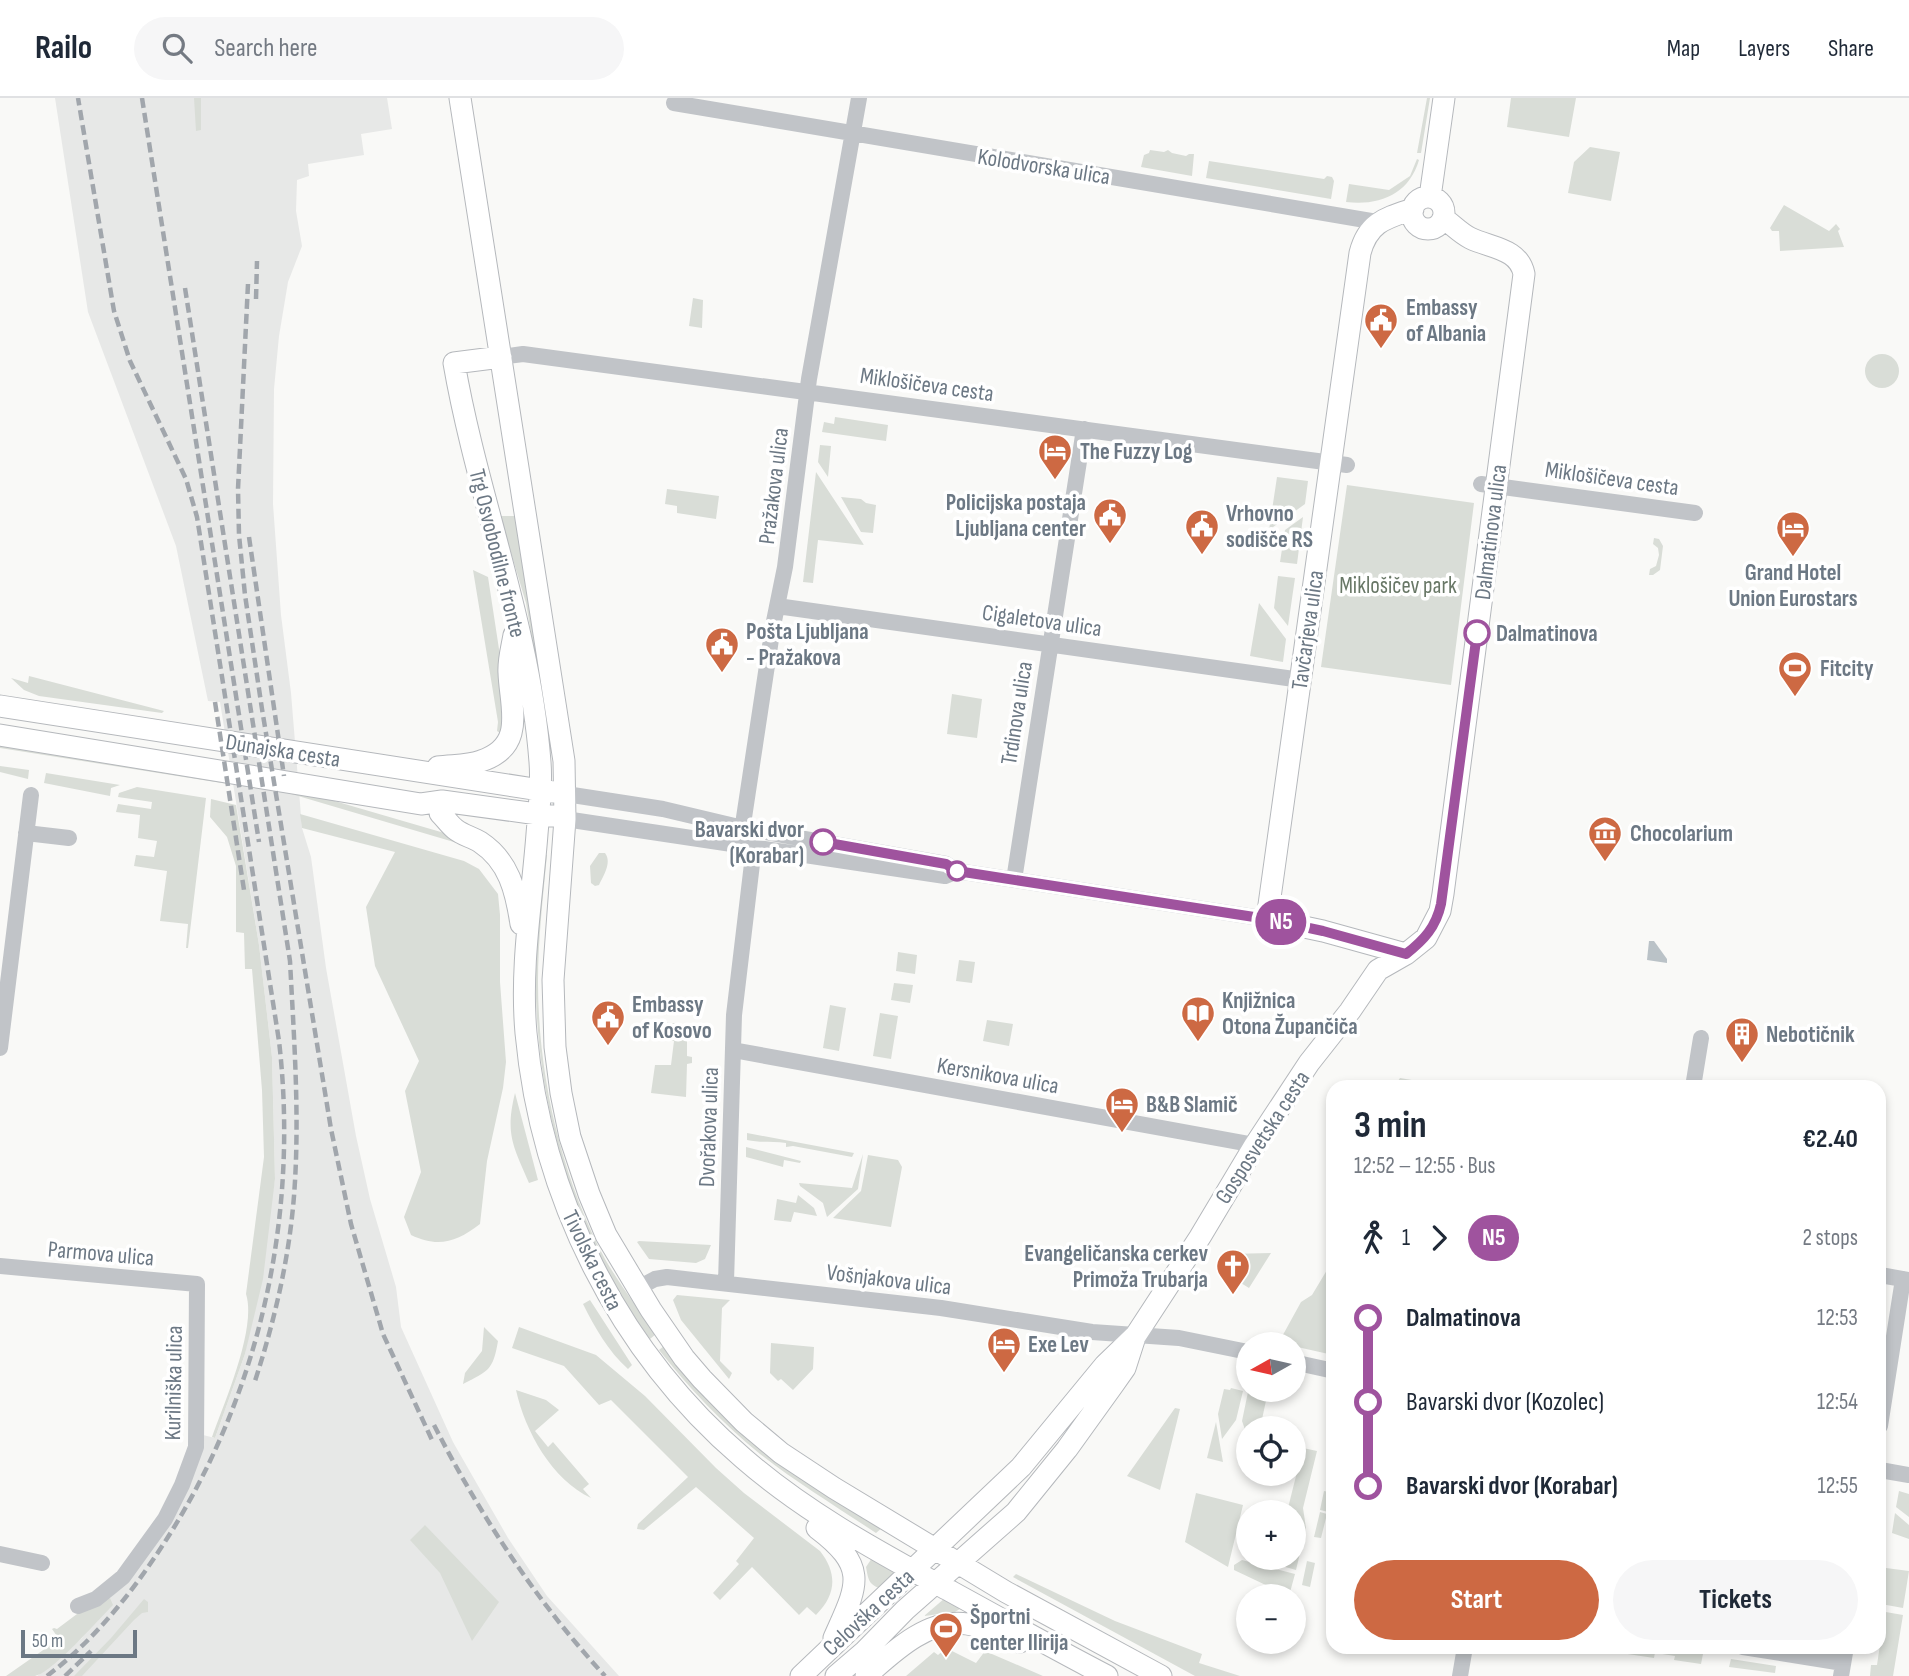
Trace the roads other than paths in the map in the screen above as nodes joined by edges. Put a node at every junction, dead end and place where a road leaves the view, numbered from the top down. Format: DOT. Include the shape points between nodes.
graph roads {
  1 [pos="460,98"];
  2 [pos="859,98"];
  3 [pos="1444,98"];
  4 [pos="674,103"];
  5 [pos="853,134"];
  6 [pos="1422,203"];
  7 [pos="1377,222"];
  8 [pos="500,356"];
  9 [pos="807,390"];
  10 [pos="1084,429"];
  11 [pos="1339,464"];
  12 [pos="1489,485"];
  13 [pos="1695,513"];
  14 [pos="777,606"];
  15 [pos="516,623"];
  16 [pos="1049,644"];
  17 [pos="1301,680"];
  18 [pos="0,706"];
  19 [pos="0,735"];
  20 [pos="411,770"];
  21 [pos="541,790"];
  22 [pos="566,794"];
  23 [pos="31,795"];
  24 [pos="431,808"];
  25 [pos="539,814"];
  26 [pos="565,819"];
  27 [pos="26,833"];
  28 [pos="69,838"];
  29 [pos="746,840"];
  30 [pos="1014,880"];
  31 [pos="531,902"];
  32 [pos="1267,919"];
  33 [pos="1406,954"];
  34 [pos="524,964"];
  35 [pos="1701,1038"];
  36 [pos="0,1048"];
  37 [pos="733,1050"];
  38 [pos="1694,1080"];
  39 [pos="1255,1145"];
  40 [pos="0,1266"];
  41 [pos="1886,1276"];
  42 [pos="1906,1279"];
  43 [pos="726,1282"];
  44 [pos="197,1284"];
  45 [pos="638,1288"];
  46 [pos="1136,1335"];
  47 [pos="1236,1350"];
  48 [pos="1306,1365"];
  49 [pos="1326,1369"];
  50 [pos="1886,1392"];
  51 [pos="1886,1470"];
  52 [pos="1909,1475"];
  53 [pos="797,1499"];
  54 [pos="936,1549"];
  55 [pos="0,1554"];
  56 [pos="42,1563"];
  57 [pos="959,1563"];
  58 [pos="913,1571"];
  59 [pos="937,1583"];
  60 [pos="78,1606"];
  61 [pos="829,1648"];
  62 [pos="1464,1654"];
  63 [pos="1772,1654"];
  64 [pos="1084,1664"];
  65 [pos="1842,1670"];
  66 [pos="801,1676"];
  67 [pos="836,1676"];
  68 [pos="866,1676"];
  69 [pos="1107,1676"];
  70 [pos="1161,1676"];
  71 [pos="1460,1676"];
  1 -- 8 [label="main road, Trg Osvobodilne fronte"];
  2 -- 5 [label="street, Pražakova ulica"];
  3 -- 6 [label="main road"];
  4 -- 5 [label="street, Kolodvorska ulica"];
  5 -- 7 [label="street, Kolodvorska ulica"];
  5 -- 9 [label="street, Pražakova ulica"];
  6 -- 7 [label="main road, Kolodvorska ulica"];
  6 -- 12 [label="main road, Dalmatinova ulica" via="1437,200 1443,218 1469,238 1502,250 1522,264"];
  7 -- 11 [label="main road, Tavčarjeva ulica" via="1360,253"];
  8 -- 9 [label="street, Miklošičeva cesta" via="523,354"];
  8 -- 15 [label="main road, Trg Osvobodilne fronte" via="454,363"];
  8 -- 22 [label="main road, Trg Osvobodilne fronte" via="559,719"];
  9 -- 10 [label="street, Miklošičeva cesta"];
  9 -- 14 [label="street, Pražakova ulica"];
  10 -- 11 [label="street, Miklošičeva cesta"];
  10 -- 16 [label="street, Trdinova ulica"];
  11 -- 17 [label="main road, Tavčarjeva ulica"];
  12 -- 13 [label="street, Miklošičeva cesta"];
  12 -- 33 [label="main road, Dalmatinova ulica" via="1441,904 1426,938"];
  14 -- 16 [label="street, Cigaletova ulica"];
  14 -- 29 [label="street, Pražakova ulica"];
  15 -- 20 [label="main road" via="509,672 514,723 505,744 481,761"];
  15 -- 21 [label="main road, Trg Osvobodilne fronte" via="538,746"];
  16 -- 17 [label="street, Cigaletova ulica"];
  16 -- 30 [label="street, Trdinova ulica"];
  17 -- 32 [label="main road, Tavčarjeva ulica"];
  18 -- 20 [label="main road, Dunajska cesta"];
  19 -- 24 [label="main road, Dunajska cesta"];
  20 -- 21 [label="main road, Dunajska cesta"];
  21 -- 22 [label="main road, Dunajska cesta"];
  21 -- 25 [label="main road, Tivolska cesta"];
  22 -- 26 [label="main road, Tivolska cesta"];
  22 -- 29 [label="street" via="663,809"];
  23 -- 27 [label="street"];
  24 -- 25 [label="main road, Dunajska cesta" via="442,800"];
  24 -- 31 [label="main road" via="478,825 502,844 520,869"];
  24 -- 34 [label="main road" via="457,831 491,850 510,876 519,909"];
  25 -- 26 [label="main road, Dunajska cesta"];
  25 -- 31 [label="main road, Tivolska cesta"];
  26 -- 29 [label="street"];
  26 -- 45 [label="main road, Tivolska cesta" via="553,992 561,1093 589,1194 606,1235"];
  27 -- 28 [label="street"];
  27 -- 36 [label="street"];
  29 -- 30 [label="street" via="946,864 957,871"];
  29 -- 37 [label="street, Dvořakova ulica" via="746,906"];
  30 -- 32 [label="street"];
  31 -- 34 [label="main road, Tivolska cesta"];
  32 -- 33 [label="main road"];
  33 -- 39 [label="main road, Gosposvetska cesta" via="1372,977"];
  34 -- 53 [label="main road, Tivolska cesta" via="526,1032 540,1125 564,1200 595,1271 618,1313 684,1400 747,1462"];
  35 -- 38 [label="street"];
  37 -- 39 [label="street, Kersnikova ulica"];
  37 -- 43 [label="street, Dvořakova ulica"];
  39 -- 46 [label="main road, Gosposvetska cesta"];
  40 -- 44 [label="street, Parmova ulica"];
  41 -- 42 [label="street"];
  42 -- 50 [label="street"];
  43 -- 45 [label="street, Vošnjakova ulica" via="667,1277"];
  43 -- 46 [label="street, Vošnjakova ulica"];
  44 -- 60 [label="street, Kurilniška ulica" via="196,1447 182,1485 165,1519 123,1577 96,1600"];
  45 -- 54 [label="main road, Tivolska cesta" via="684,1358 744,1422 809,1473"];
  46 -- 47 [label="street, Vošnjakova ulica"];
  46 -- 54 [label="main road, Gosposvetska cesta" via="1105,1365 1021,1467"];
  46 -- 57 [label="main road, Gosposvetska cesta" via="1125,1368 1068,1449 1016,1512"];
  48 -- 49 [label="street"];
  51 -- 52 [label="street"];
  53 -- 58 [label="main road, Tivolska cesta"];
  53 -- 61 [label="main road" via="809,1522 840,1547 854,1571 851,1601"];
  54 -- 57 [label="main road, Tivolska cesta"];
  54 -- 58 [label="main road, Celovška cesta"];
  55 -- 56 [label="street"];
  57 -- 59 [label="main road, Celovška cesta"];
  57 -- 70 [label="main road, Tivolska cesta"];
  58 -- 59 [label="main road, Tivolska cesta"];
  58 -- 61 [label="main road, Celovška cesta"];
  59 -- 64 [label="main road, Tivolska cesta"];
  59 -- 67 [label="main road, Celovška cesta"];
  61 -- 66 [label="main road, Celovška cesta"];
  62 -- 71 [label="street"];
  63 -- 65 [label="street"];
  64 -- 68 [label="main road" via="982,1628 954,1624 917,1636"];
  64 -- 69 [label="main road"];
}
